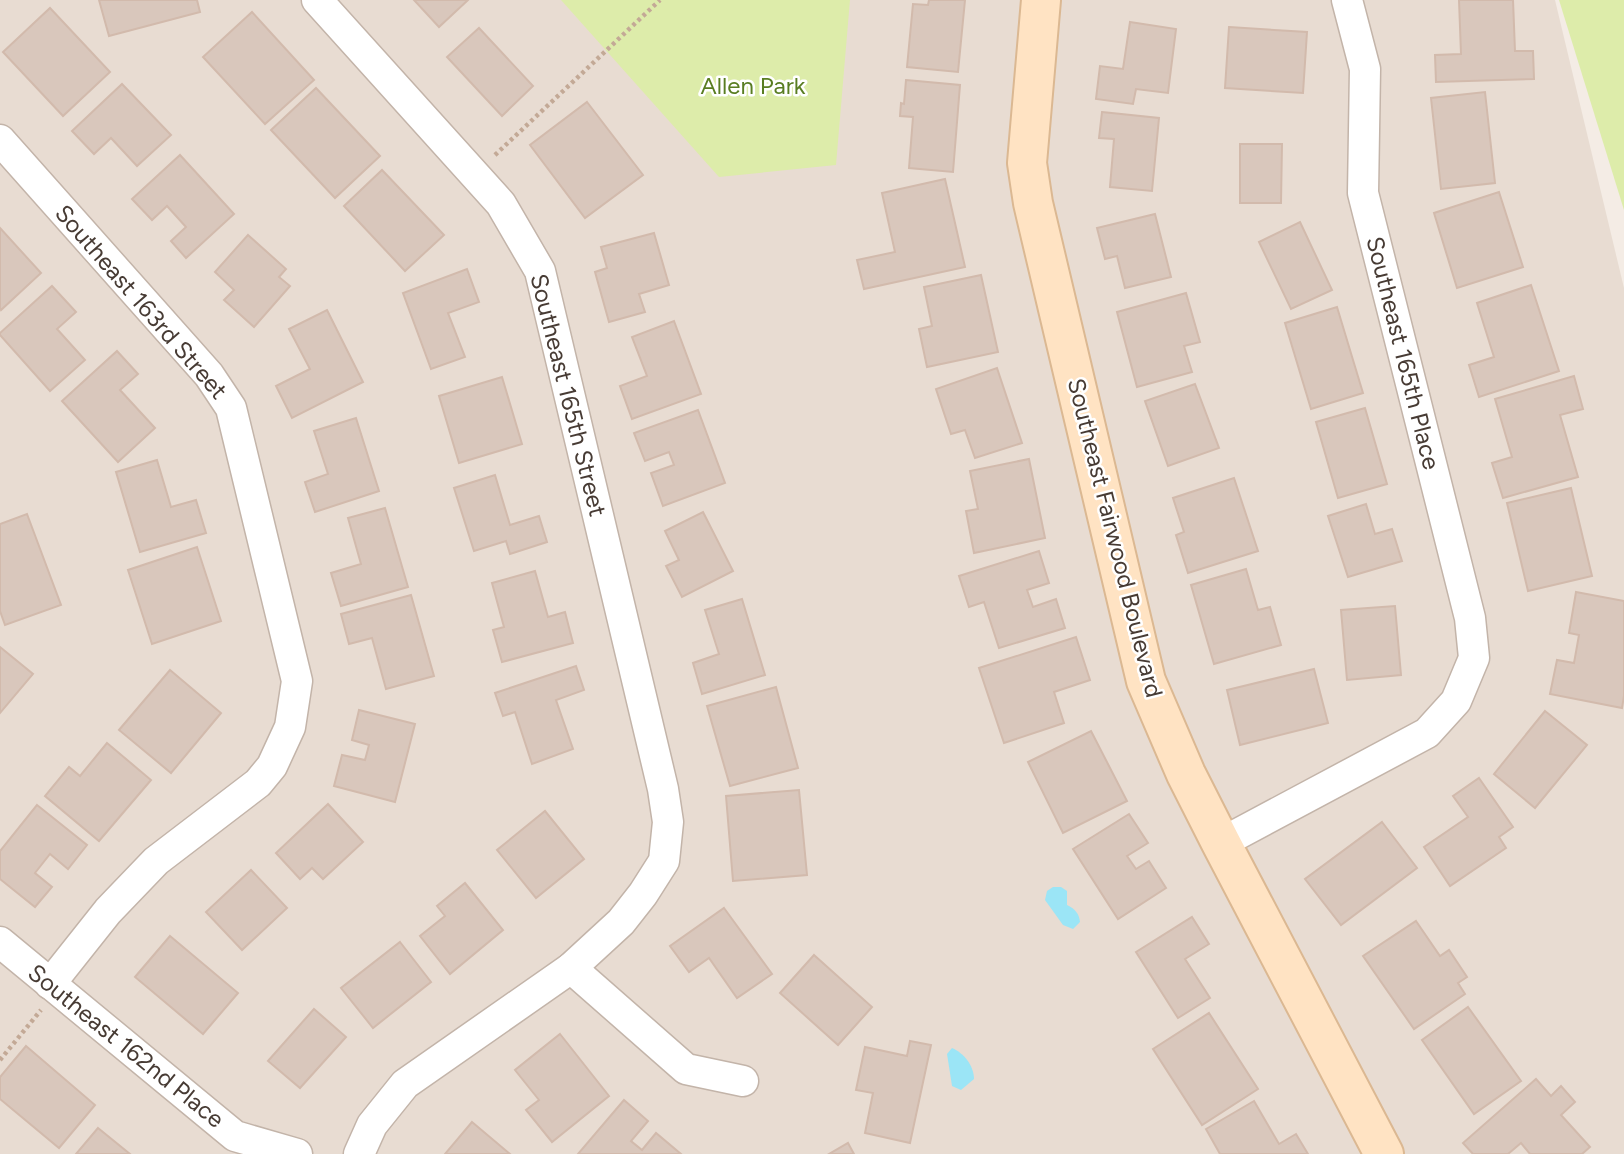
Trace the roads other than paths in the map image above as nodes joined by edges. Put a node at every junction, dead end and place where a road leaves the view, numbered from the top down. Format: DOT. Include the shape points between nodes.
graph roads {
  1 [pos="317,0"];
  2 [pos="1041,0"];
  3 [pos="1347,0"];
  4 [pos="0,140"];
  5 [pos="1221,843"];
  6 [pos="0,942"];
  7 [pos="571,968"];
  8 [pos="53,987"];
  9 [pos="743,1081"];
  10 [pos="297,1154"];
  11 [pos="359,1154"];
  12 [pos="1384,1154"];
  1 -- 7 [label="street, Southeast 165th Street" via="501,204 540,271 668,822 664,861 643,894 621,922"];
  2 -- 5 [label="street, Southeast Fairwood Boulevard" via="1027,163 1032,203 1146,681"];
  3 -- 5 [label="street, Southeast 165th Place" via="1365,69 1363,193 1469,618 1474,658 1456,701 1427,733"];
  4 -- 8 [label="street, Southeast 163rd Street" via="209,375 231,408 297,681 290,727 272,766 258,783 156,861 108,911"];
  5 -- 12 [label="street, Southeast Fairwood Boulevard"];
  6 -- 8 [label="street, Southeast 162nd Place"];
  7 -- 9 [label="street" via="686,1069"];
  7 -- 11 [label="street" via="405,1084 372,1125"];
  8 -- 10 [label="street, Southeast 162nd Place" via="235,1136"];
}
